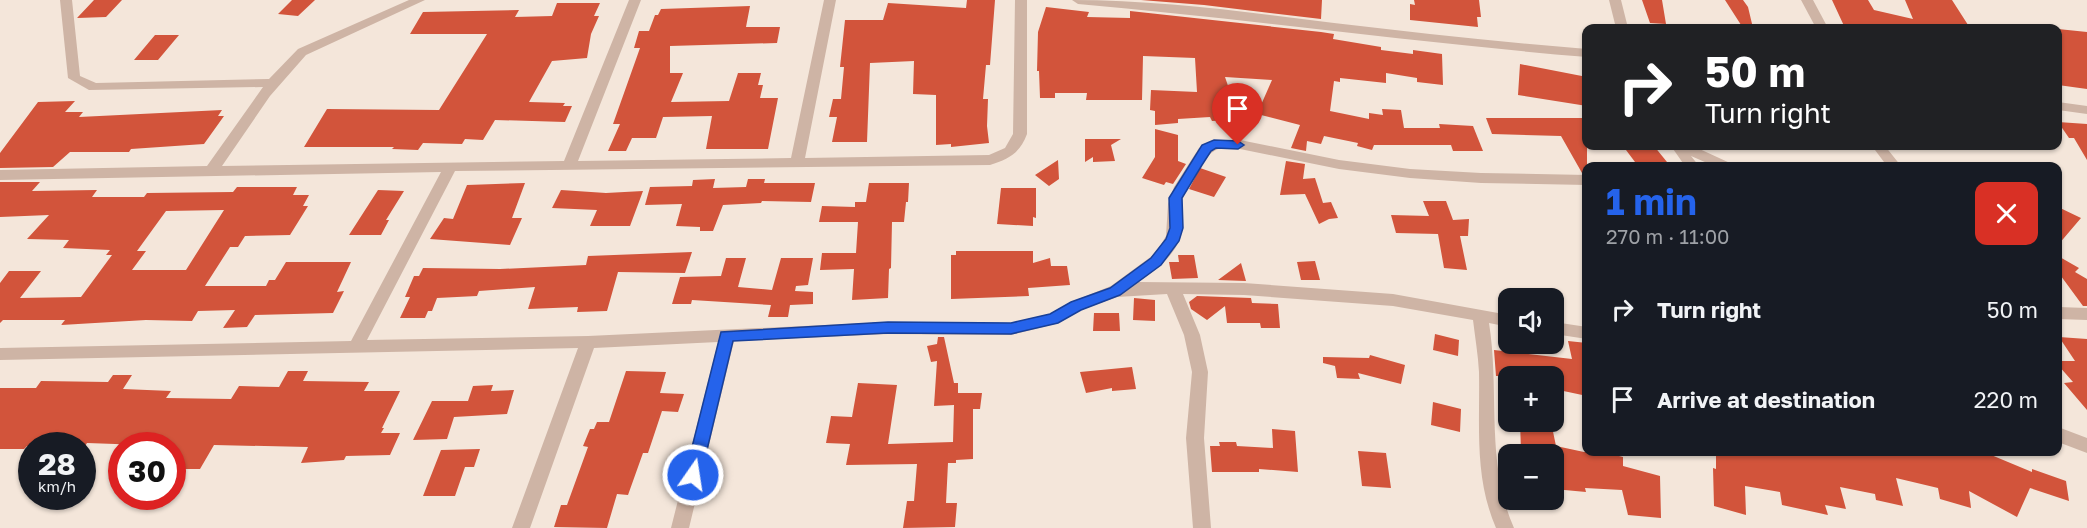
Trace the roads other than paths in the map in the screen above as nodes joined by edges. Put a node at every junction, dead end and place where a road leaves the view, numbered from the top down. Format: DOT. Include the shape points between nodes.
graph roads {
  1 [pos="66,0"];
  2 [pos="419,0"];
  3 [pos="634,0"];
  4 [pos="830,0"];
  5 [pos="1021,0"];
  6 [pos="1078,0"];
  7 [pos="1616,0"];
  8 [pos="1807,0"];
  9 [pos="1621,24"];
  10 [pos="1820,24"];
  11 [pos="1582,53"];
  12 [pos="274,83"];
  13 [pos="2062,107"];
  14 [pos="2087,110"];
  15 [pos="1691,150"];
  16 [pos="1881,150"];
  17 [pos="1717,162"];
  18 [pos="1891,162"];
  19 [pos="797,163"];
  20 [pos="569,165"];
  21 [pos="450,168"];
  22 [pos="211,171"];
  23 [pos="0,175"];
  24 [pos="1582,180"];
  25 [pos="1172,288"];
  26 [pos="1115,291"];
  27 [pos="2062,313"];
  28 [pos="2087,314"];
  29 [pos="1480,316"];
  30 [pos="1498,319"];
  31 [pos="1564,330"];
  32 [pos="1582,332"];
  33 [pos="727,336"];
  34 [pos="588,342"];
  35 [pos="357,345"];
  36 [pos="0,354"];
  37 [pos="2062,436"];
  38 [pos="2087,446"];
  39 [pos="521,528"];
  40 [pos="680,528"];
  41 [pos="1202,528"];
  42 [pos="1505,528"];
  1 -- 12 [label="street" via="74,78 82,83 94,87"];
  2 -- 12 [label="street" via="302,52"];
  3 -- 20 [label="street"];
  4 -- 19 [label="street"];
  5 -- 19 [label="street" via="1020,134 1007,155 990,160"];
  6 -- 11 [label="street"];
  7 -- 9 [label="street"];
  8 -- 10 [label="street"];
  12 -- 22 [label="street"];
  13 -- 14 [label="street"];
  15 -- 17 [label="street"];
  16 -- 18 [label="street"];
  19 -- 20 [label="street"];
  20 -- 21 [label="street"];
  21 -- 22 [label="street"];
  21 -- 35 [label="street"];
  22 -- 23 [label="street"];
  24 -- 26 [label="street" via="1376,170 1214,144 1196,163 1176,198 1177,228 1166,250"];
  25 -- 26 [label="street"];
  25 -- 29 [label="street" via="1256,289 1393,300"];
  25 -- 41 [label="street" via="1192,335 1200,372 1195,438"];
  26 -- 33 [label="street" via="1053,319 1011,329 888,328"];
  27 -- 28 [label="street"];
  29 -- 30 [label="street"];
  29 -- 42 [label="street" via="1487,374 1486,464"];
  31 -- 32 [label="street"];
  33 -- 34 [label="street"];
  33 -- 40 [label="street"];
  34 -- 35 [label="street"];
  34 -- 39 [label="street"];
  35 -- 36 [label="street"];
  37 -- 38 [label="street"];
}
